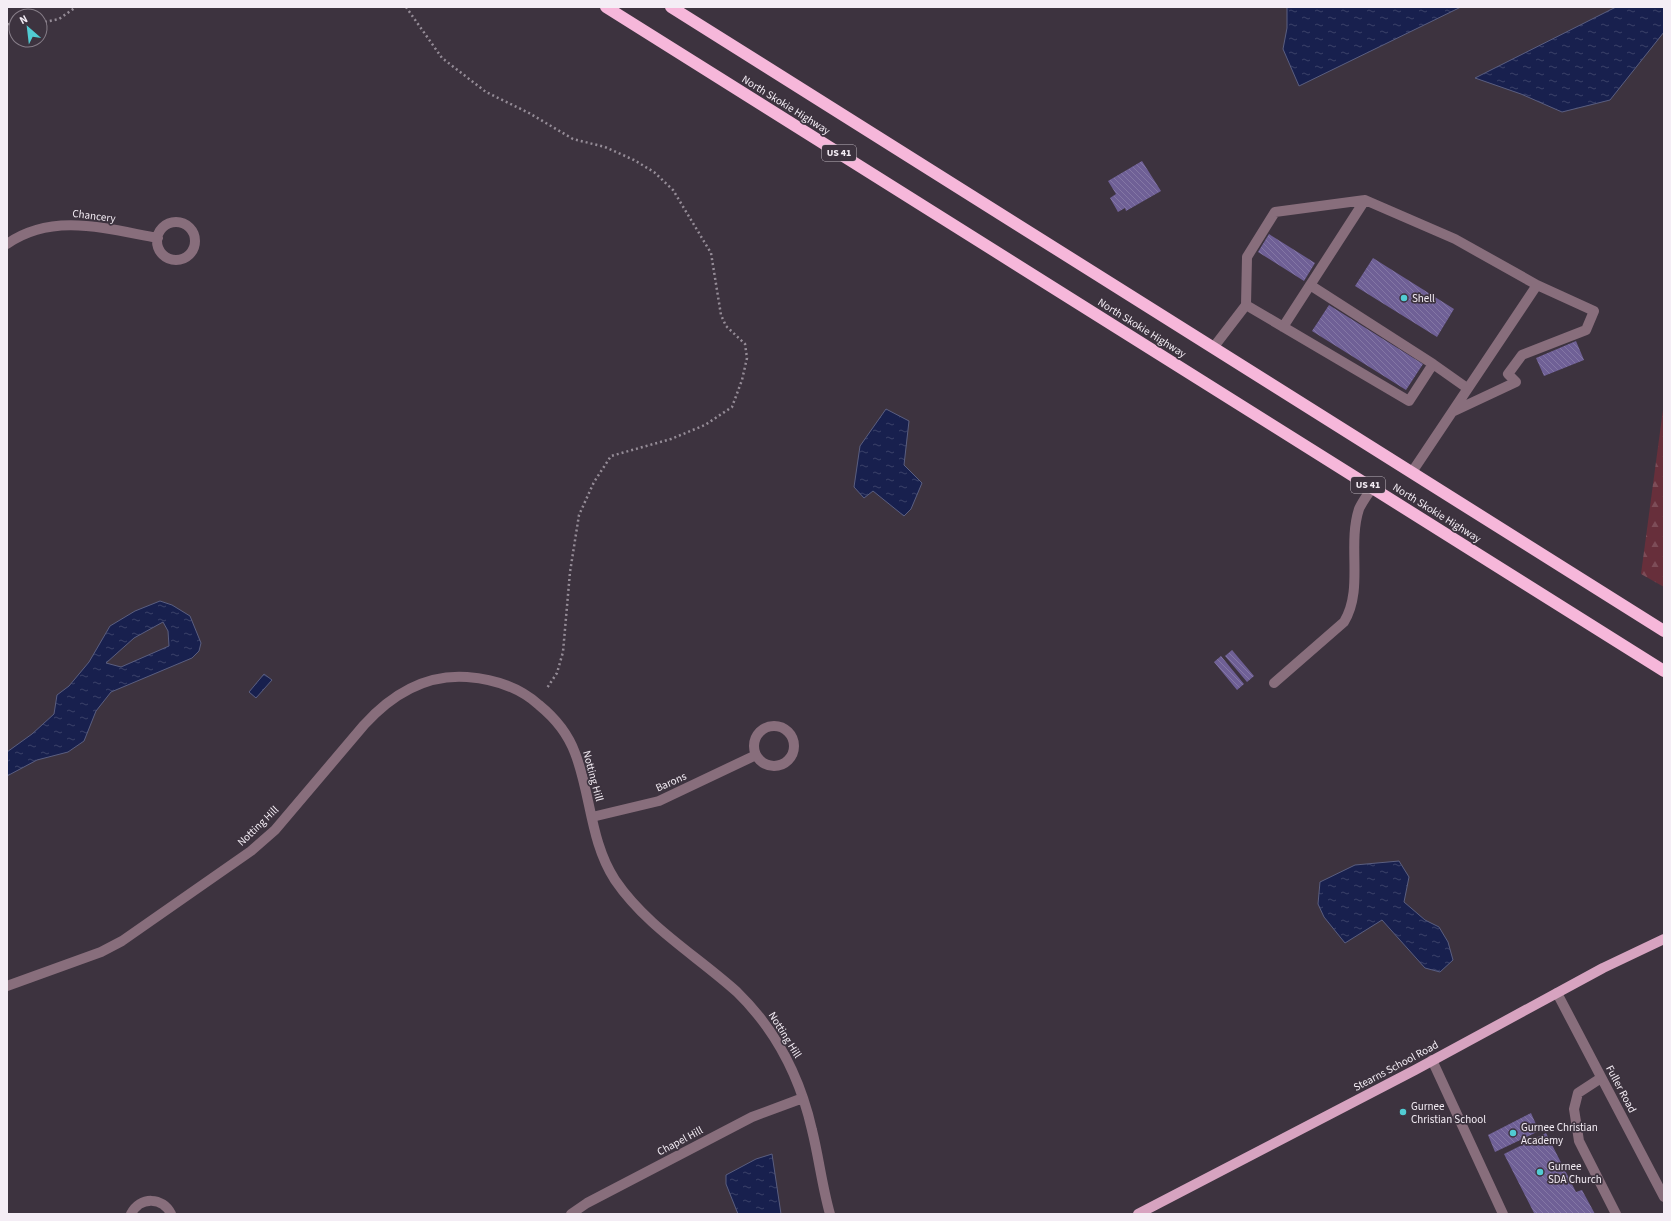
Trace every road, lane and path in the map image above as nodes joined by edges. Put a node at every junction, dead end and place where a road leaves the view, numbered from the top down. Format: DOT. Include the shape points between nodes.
graph roads {
  1 [pos="76,7"];
  2 [pos="406,7"];
  3 [pos="606,7"];
  4 [pos="671,7"];
  5 [pos="48,22"];
  6 [pos="1366,200"];
  7 [pos="158,238"];
  8 [pos="7,244"];
  9 [pos="1310,285"];
  10 [pos="1537,285"];
  11 [pos="1246,305"];
  12 [pos="1282,327"];
  13 [pos="1213,348"];
  14 [pos="1433,364"];
  15 [pos="1468,388"];
  16 [pos="1452,412"];
  17 [pos="1412,472"];
  18 [pos="1372,488"];
  19 [pos="1664,631"];
  20 [pos="1664,671"];
  21 [pos="1274,684"];
  22 [pos="547,688"];
  23 [pos="756,755"];
  24 [pos="592,817"];
  25 [pos="1664,939"];
  26 [pos="7,986"];
  27 [pos="1557,993"];
  28 [pos="1432,1060"];
  29 [pos="1602,1078"];
  30 [pos="803,1098"];
  31 [pos="1664,1197"];
  32 [pos="131,1214"];
  33 [pos="171,1214"];
  34 [pos="571,1214"];
  35 [pos="830,1214"];
  36 [pos="1138,1214"];
  37 [pos="1503,1214"];
  38 [pos="1616,1214"];
  1 -- 5 [label="path" via="59,19"];
  2 -- 22 [label="path" via="442,58 486,92 573,139 605,147 634,160 654,172 673,190 711,253 721,315 726,326 745,344 746,358 742,380 732,407 706,425 671,439 611,456 594,482 579,515 570,572 563,652 557,673"];
  3 -- 18 [label="highway, North Skokie Highway / US 41"];
  4 -- 13 [label="highway, North Skokie Highway"];
  6 -- 9 [label="street"];
  6 -- 10 [label="street" via="1455,239"];
  6 -- 11 [label="street" via="1275,212 1247,257"];
  7 -- 8 [label="street, Chancery" via="102,227 63,224 29,232"];
  9 -- 12 [label="street"];
  9 -- 14 [label="street"];
  10 -- 15 [label="street"];
  10 -- 16 [label="street" via="1594,311 1586,330 1522,355 1508,374 1516,382"];
  11 -- 12 [label="street"];
  11 -- 13 [label="street"];
  12 -- 14 [label="street" via="1409,401"];
  13 -- 17 [label="highway, North Skokie Highway"];
  14 -- 15 [label="street"];
  15 -- 16 [label="street"];
  16 -- 17 [label="street"];
  17 -- 19 [label="highway, North Skokie Highway"];
  18 -- 20 [label="highway, North Skokie Highway / US 41"];
  18 -- 21 [label="street" via="1359,509 1353,560 1354,594 1350,612 1344,622"];
  23 -- 23 [label="street" via="759,760 769,765 785,763 792,755 793,738 782,727 766,727 755,739"];
  23 -- 24 [label="street, Barons" via="659,801"];
  24 -- 26 [label="street, Notting Hill" via="573,748 560,725 534,700 504,684 483,679 459,676 421,683 405,690 378,709 275,830 231,866 125,939 101,952"];
  24 -- 30 [label="street, Notting Hill" via="605,860 626,895 645,917 720,977 751,1006 781,1047"];
  25 -- 27 [label="main road, Stearns School Road"];
  27 -- 28 [label="main road, Stearns School Road"];
  27 -- 29 [label="street, Fuller Road"];
  28 -- 36 [label="main road, Stearns School Road"];
  28 -- 37 [label="street"];
  29 -- 31 [label="street, Fuller Road"];
  29 -- 38 [label="street" via="1578,1092 1574,1109 1579,1141"];
  30 -- 34 [label="street, Chapel Hill" via="752,1117 587,1203"];
  30 -- 35 [label="street, Notting Hill"];
  32 -- 33 [label="street" via="140,1203 151,1200 161,1202"];
}
